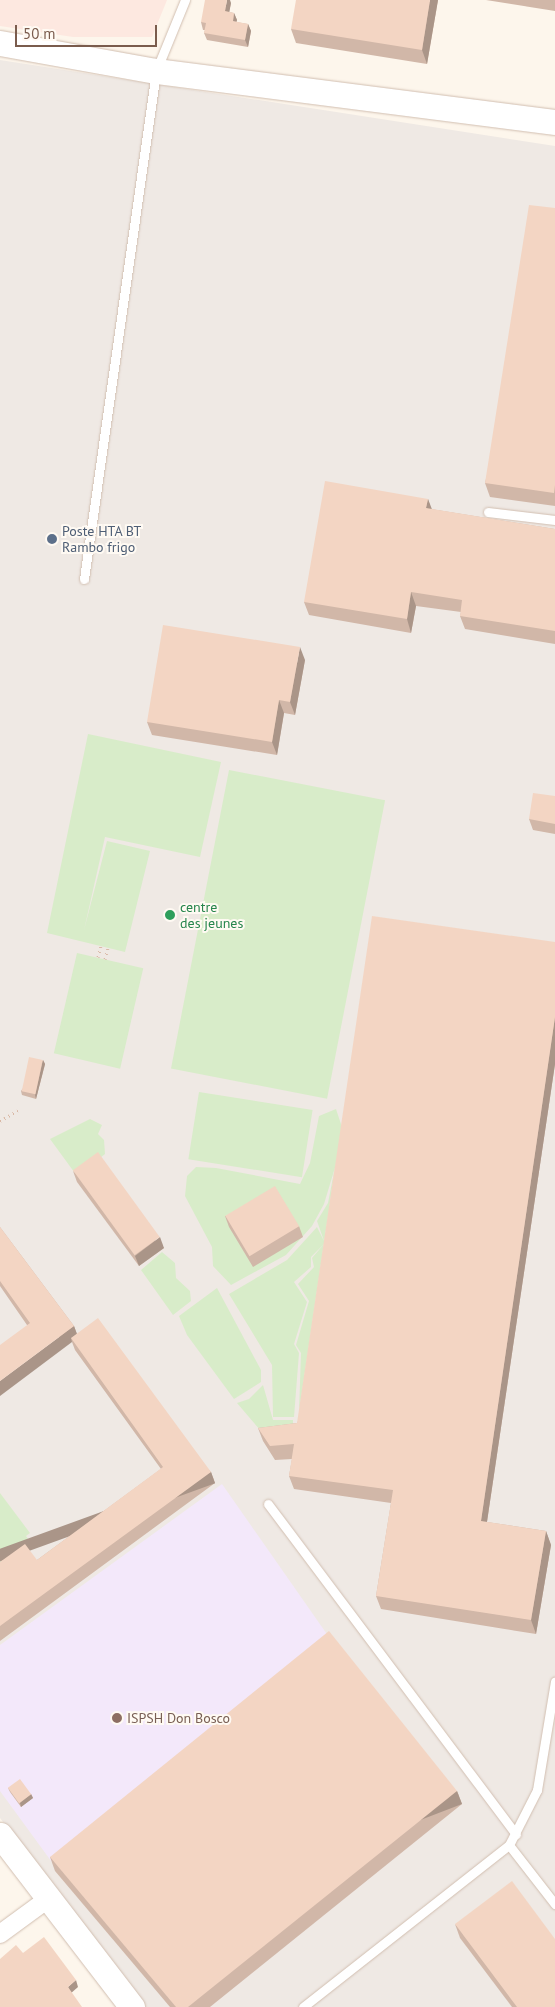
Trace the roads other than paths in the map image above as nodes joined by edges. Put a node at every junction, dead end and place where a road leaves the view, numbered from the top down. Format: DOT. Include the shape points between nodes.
graph roads {
  1 [pos="186,0"];
  2 [pos="0,43"];
  3 [pos="156,71"];
  4 [pos="555,122"];
  5 [pos="488,512"];
  6 [pos="555,520"];
  7 [pos="84,579"];
  8 [pos="268,1504"];
  9 [pos="555,1681"];
  10 [pos="516,1834"];
  11 [pos="0,1835"];
  12 [pos="510,1845"];
  13 [pos="49,1898"];
  14 [pos="555,1904"];
  15 [pos="0,1934"];
  16 [pos="132,2007"];
  17 [pos="303,2007"];
  1 -- 3 [label="lane"];
  2 -- 3 [label="main road"];
  3 -- 4 [label="main road"];
  3 -- 7 [label="lane"];
  5 -- 6 [label="lane"];
  8 -- 10 [label="lane"];
  9 -- 10 [label="lane" via="537,1790"];
  10 -- 12 [label="lane"];
  11 -- 13 [label="main road"];
  12 -- 14 [label="lane"];
  12 -- 17 [label="lane"];
  13 -- 15 [label="street"];
  13 -- 16 [label="main road"];
}
